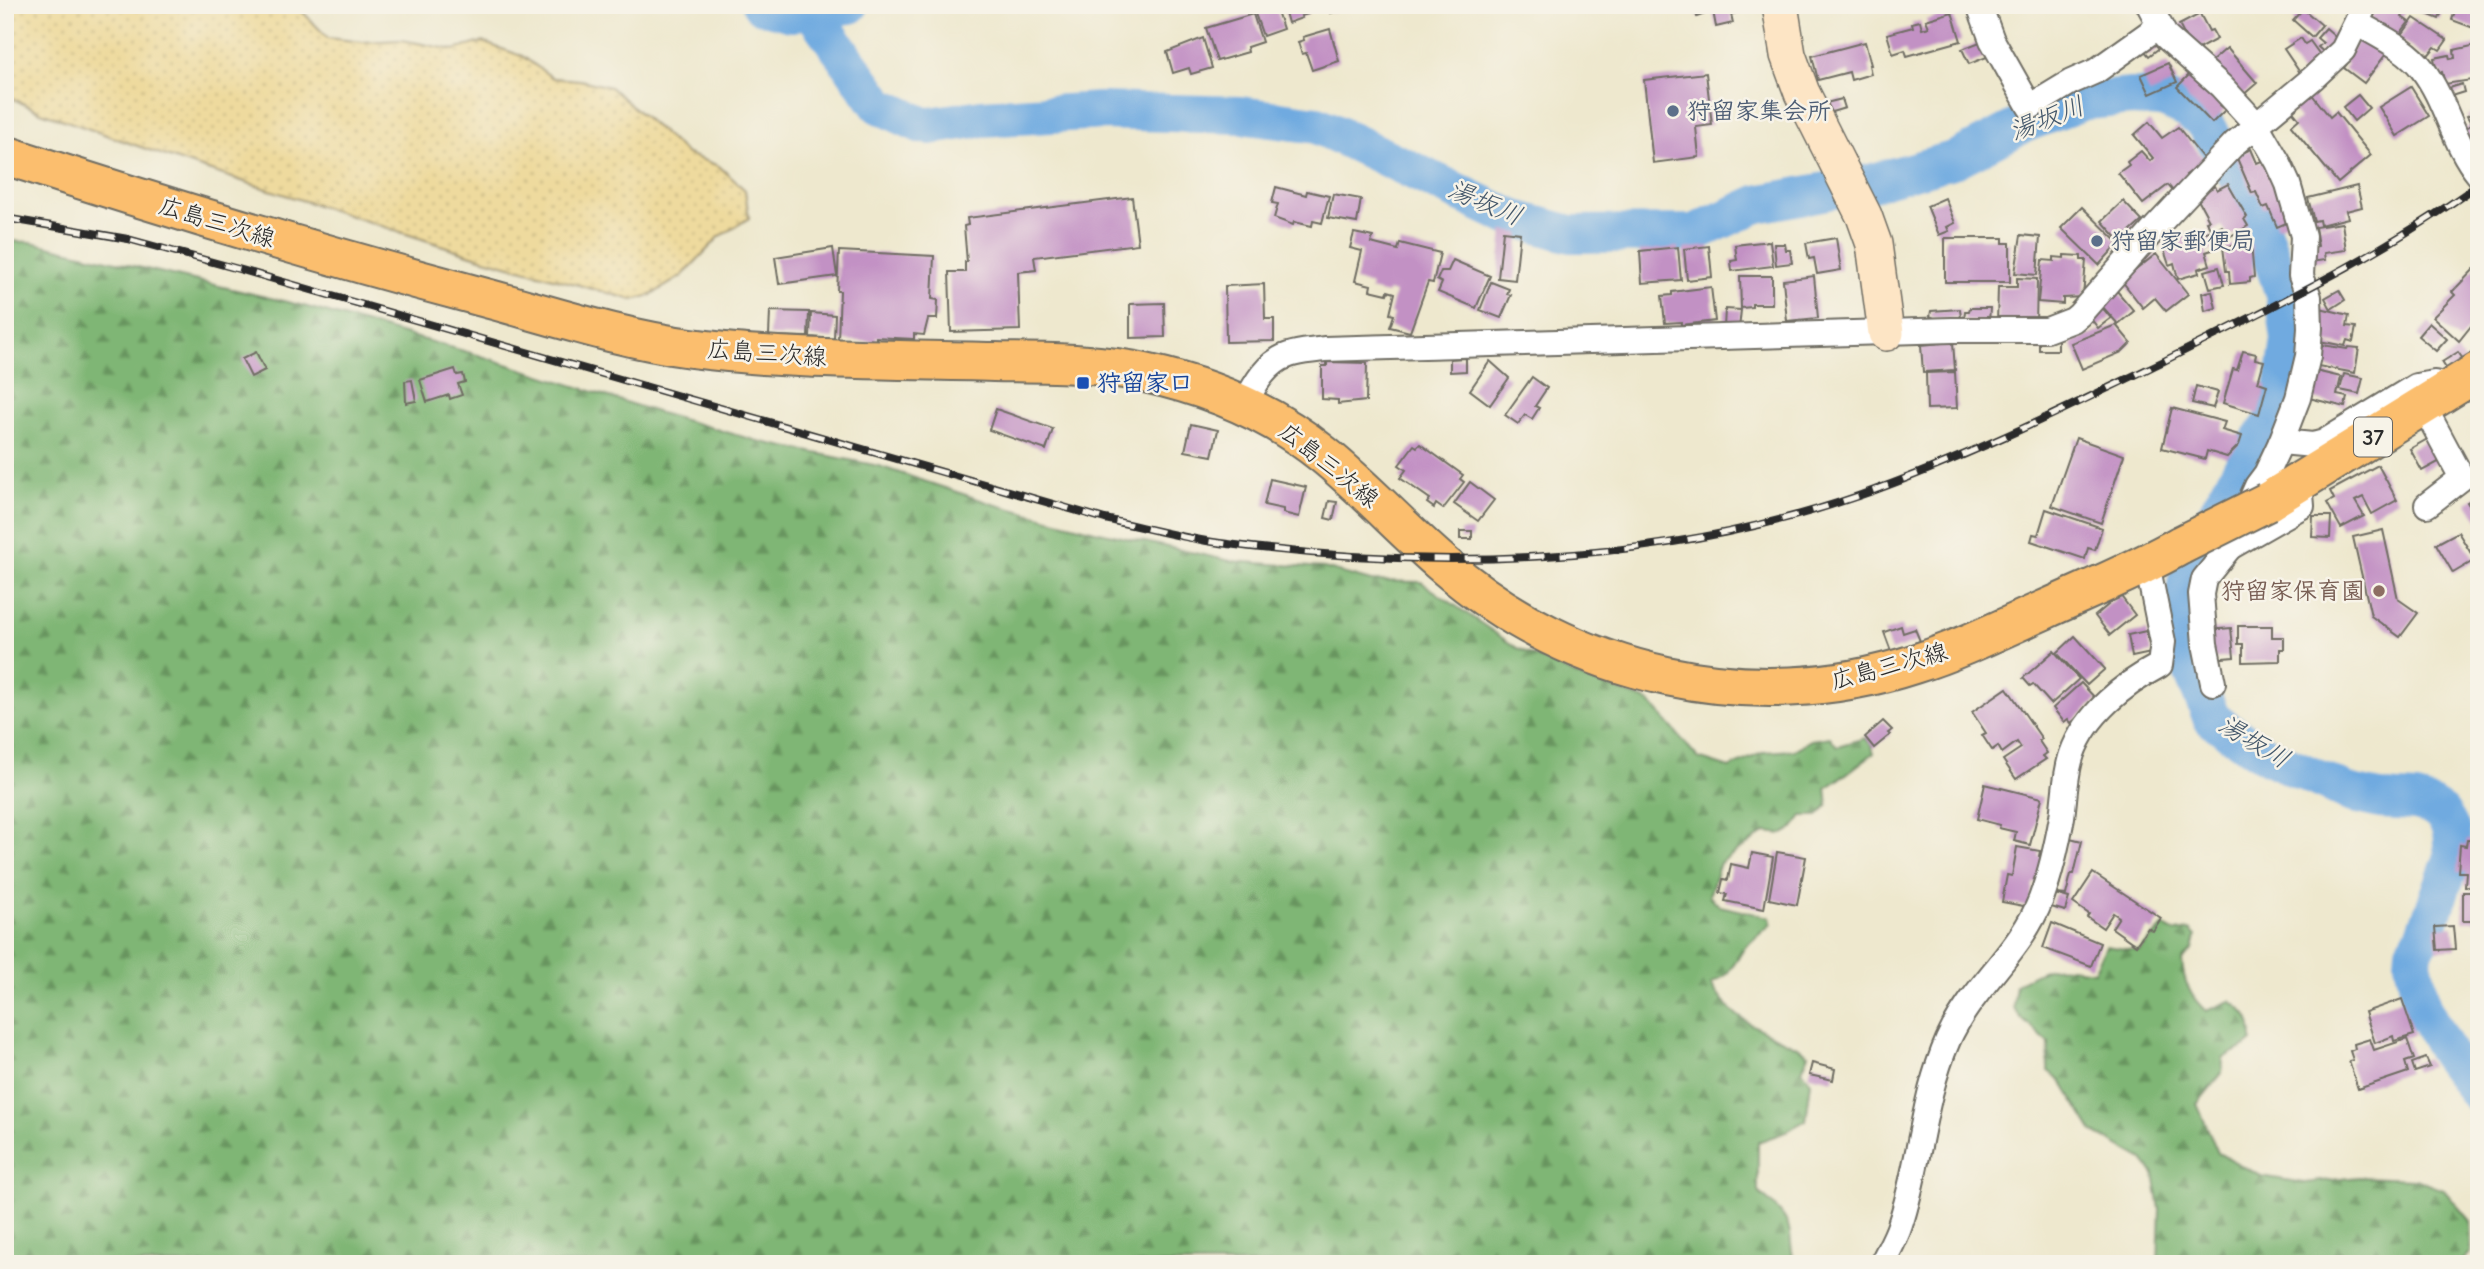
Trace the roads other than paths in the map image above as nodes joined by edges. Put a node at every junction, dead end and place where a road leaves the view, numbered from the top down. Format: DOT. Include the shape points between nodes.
graph roads {
  1 [pos="1780,5"];
  2 [pos="1979,5"];
  3 [pos="2361,14"];
  4 [pos="2154,16"];
  5 [pos="2256,124"];
  6 [pos="5,155"];
  7 [pos="2479,175"];
  8 [pos="1886,332"];
  9 [pos="2452,388"];
  10 [pos="1244,405"];
  11 [pos="2281,442"];
  12 [pos="2300,482"];
  13 [pos="2427,505"];
  14 [pos="2230,547"];
  15 [pos="2147,564"];
  16 [pos="2213,683"];
  17 [pos="1882,1264"];
  1 -- 8 [label="street" via="1788,55 1802,93 1874,244"];
  2 -- 4 [label="street" via="1992,40 2031,107 2096,71"];
  3 -- 5 [label="street" via="2343,50"];
  3 -- 7 [label="street" via="2424,70 2467,161"];
  4 -- 5 [label="street" via="2166,37"];
  5 -- 8 [label="street" via="2073,320 2047,330"];
  5 -- 11 [label="street" via="2294,203 2303,236 2301,276 2309,297 2308,356"];
  6 -- 10 [label="main road, 広島三次線 / 37" via="326,255 659,344 827,357 1100,365 1179,381"];
  8 -- 10 [label="street" via="1324,349 1279,361 1258,379"];
  9 -- 11 [label="street" via="2434,383 2416,386 2323,442"];
  9 -- 12 [label="main road, 広島三次線 / 37"];
  9 -- 13 [label="street" via="2462,478"];
  10 -- 15 [label="main road, 広島三次線 / 37" via="1320,452 1485,597 1571,647 1666,677 1765,688 1864,678 1959,648"];
  11 -- 14 [label="street"];
  12 -- 14 [label="street" via="2302,506"];
  12 -- 15 [label="main road, 広島三次線 / 37, bridge"];
  14 -- 16 [label="street" via="2204,579 2201,594"];
  15 -- 17 [label="street" via="2163,642 2160,665 2120,690 2078,741 2066,779 2055,856 2040,900 2028,927 1970,1002 1950,1037 1938,1065 1900,1227"];
}
